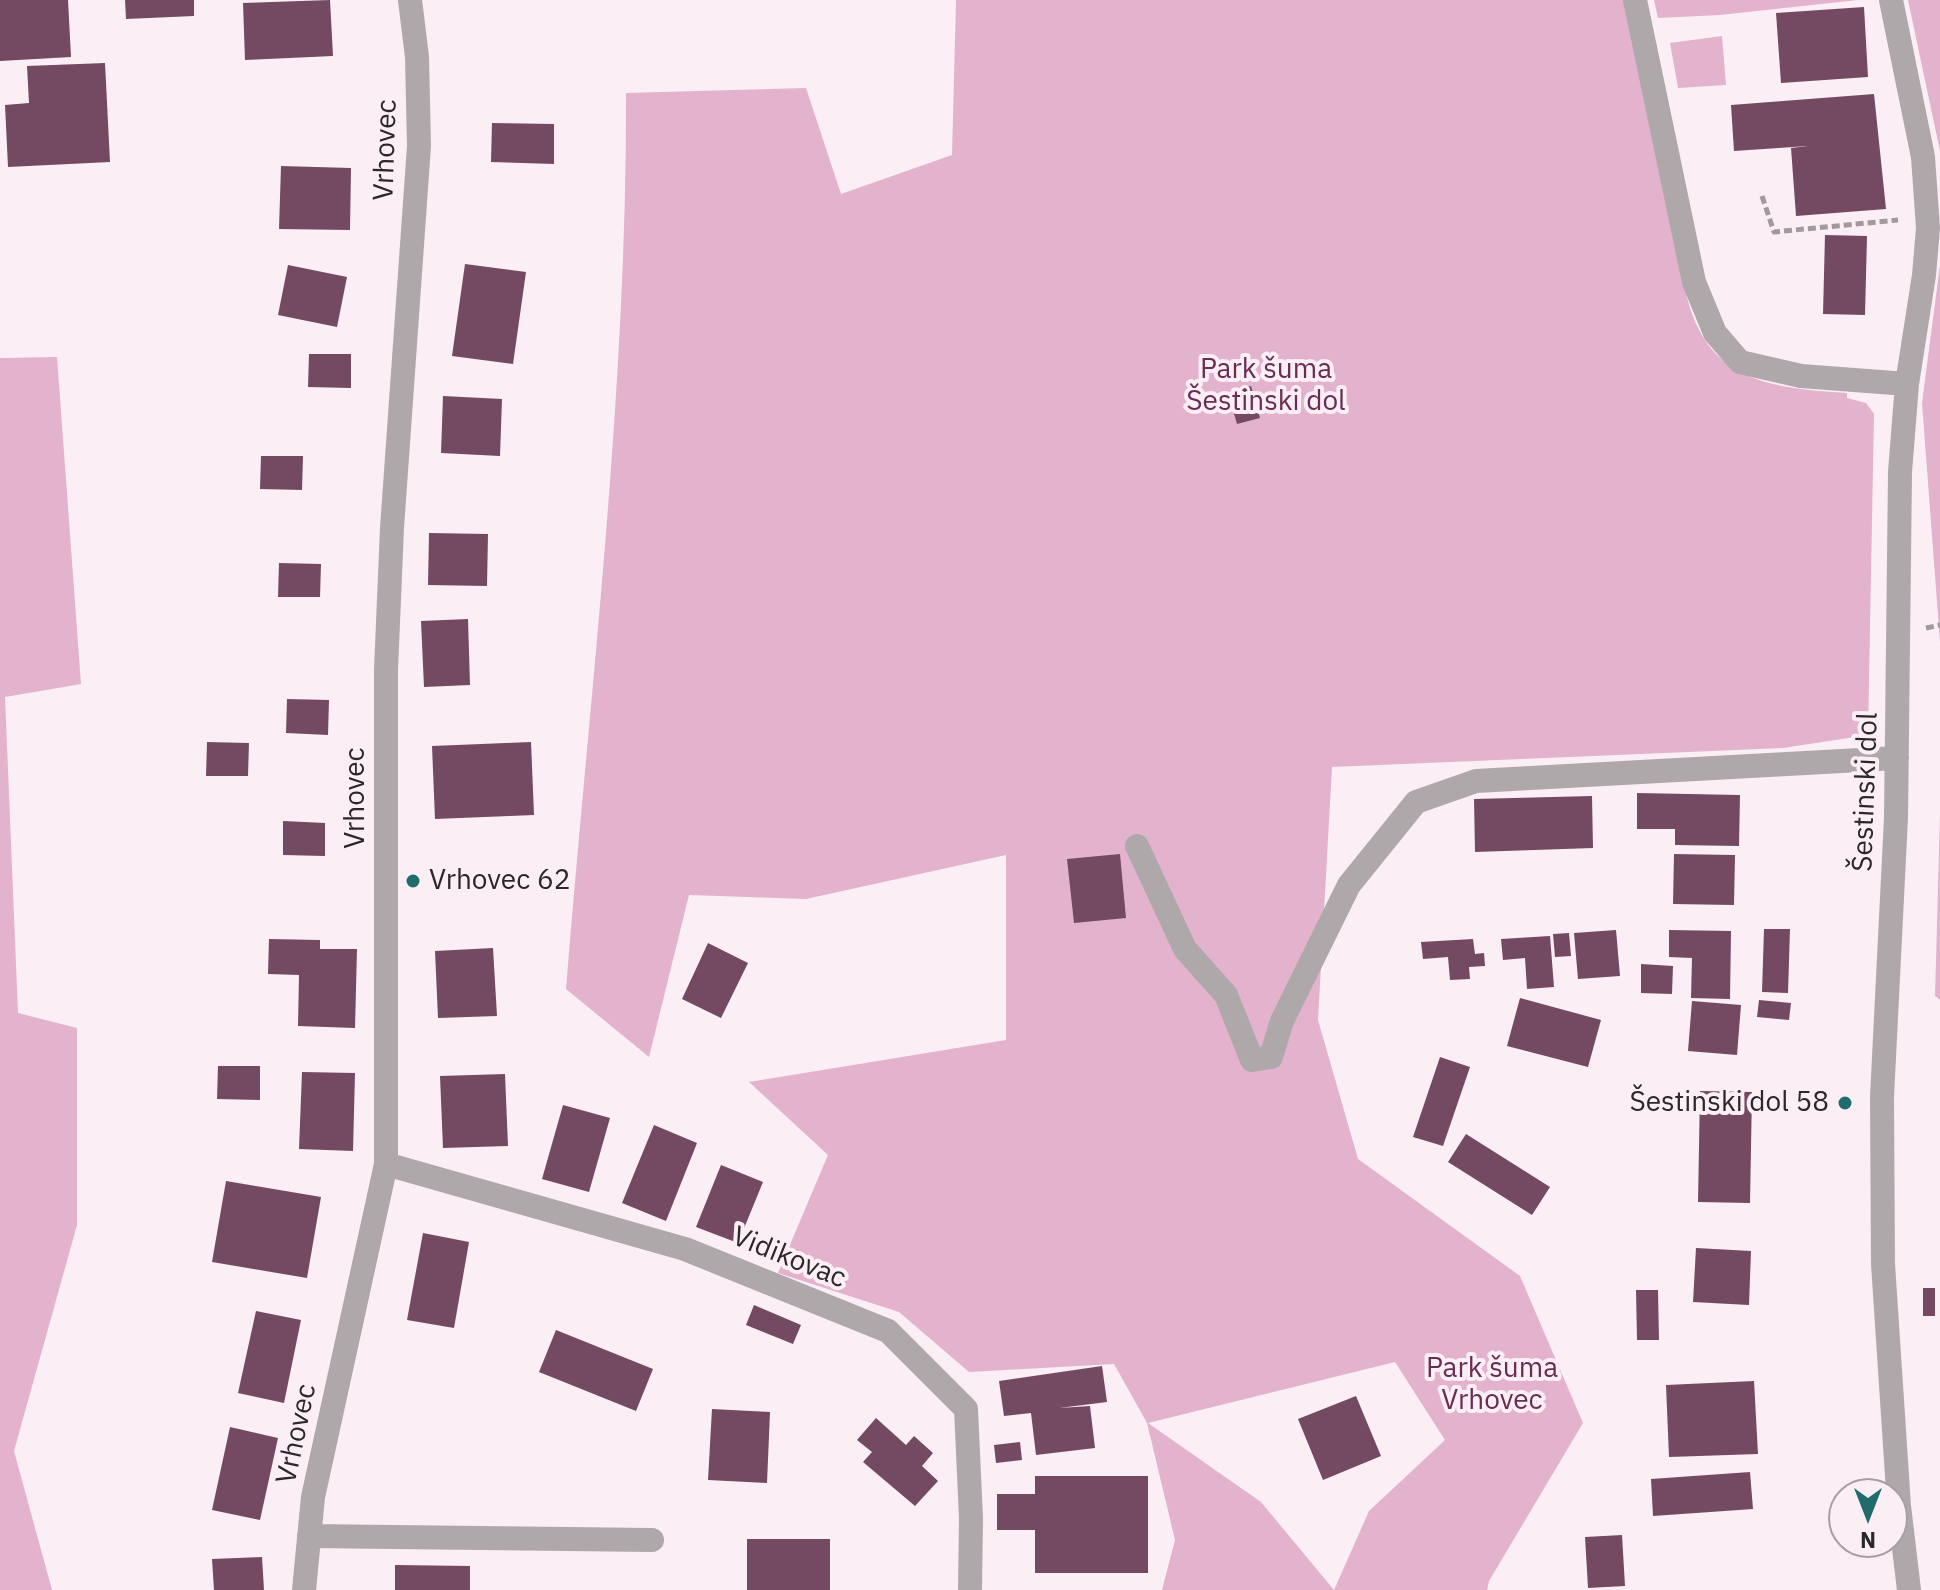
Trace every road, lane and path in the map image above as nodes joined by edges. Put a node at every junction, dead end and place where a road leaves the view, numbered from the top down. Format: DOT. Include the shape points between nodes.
graph roads {
  1 [pos="410,0"];
  2 [pos="1635,0"];
  3 [pos="1891,0"];
  4 [pos="1762,196"];
  5 [pos="1909,218"];
  6 [pos="1907,384"];
  7 [pos="1897,758"];
  8 [pos="1137,846"];
  9 [pos="386,1164"];
  10 [pos="309,1536"];
  11 [pos="652,1540"];
  12 [pos="304,1590"];
  13 [pos="970,1590"];
  14 [pos="1909,1590"];
  1 -- 9 [label="street, Vrhovec" via="419,146 386,670"];
  2 -- 6 [label="street" via="1694,282 1715,333 1740,362 1801,376"];
  3 -- 6 [label="street, Šestinski dol" via="1926,184 1924,275"];
  4 -- 5 [label="path" via="1774,232"];
  6 -- 7 [label="street, Šestinski dol" via="1897,579"];
  7 -- 8 [label="street" via="1476,781 1416,802 1349,885 1282,1021 1271,1057 1252,1060 1226,995 1185,949"];
  7 -- 14 [label="street, Šestinski dol" via="1882,1097 1883,1264"];
  9 -- 10 [label="street, Vrhovec"];
  9 -- 13 [label="street, Vidikovac" via="685,1249 888,1331 966,1409"];
  10 -- 11 [label="street"];
  10 -- 12 [label="street, Vrhovec"];
}
